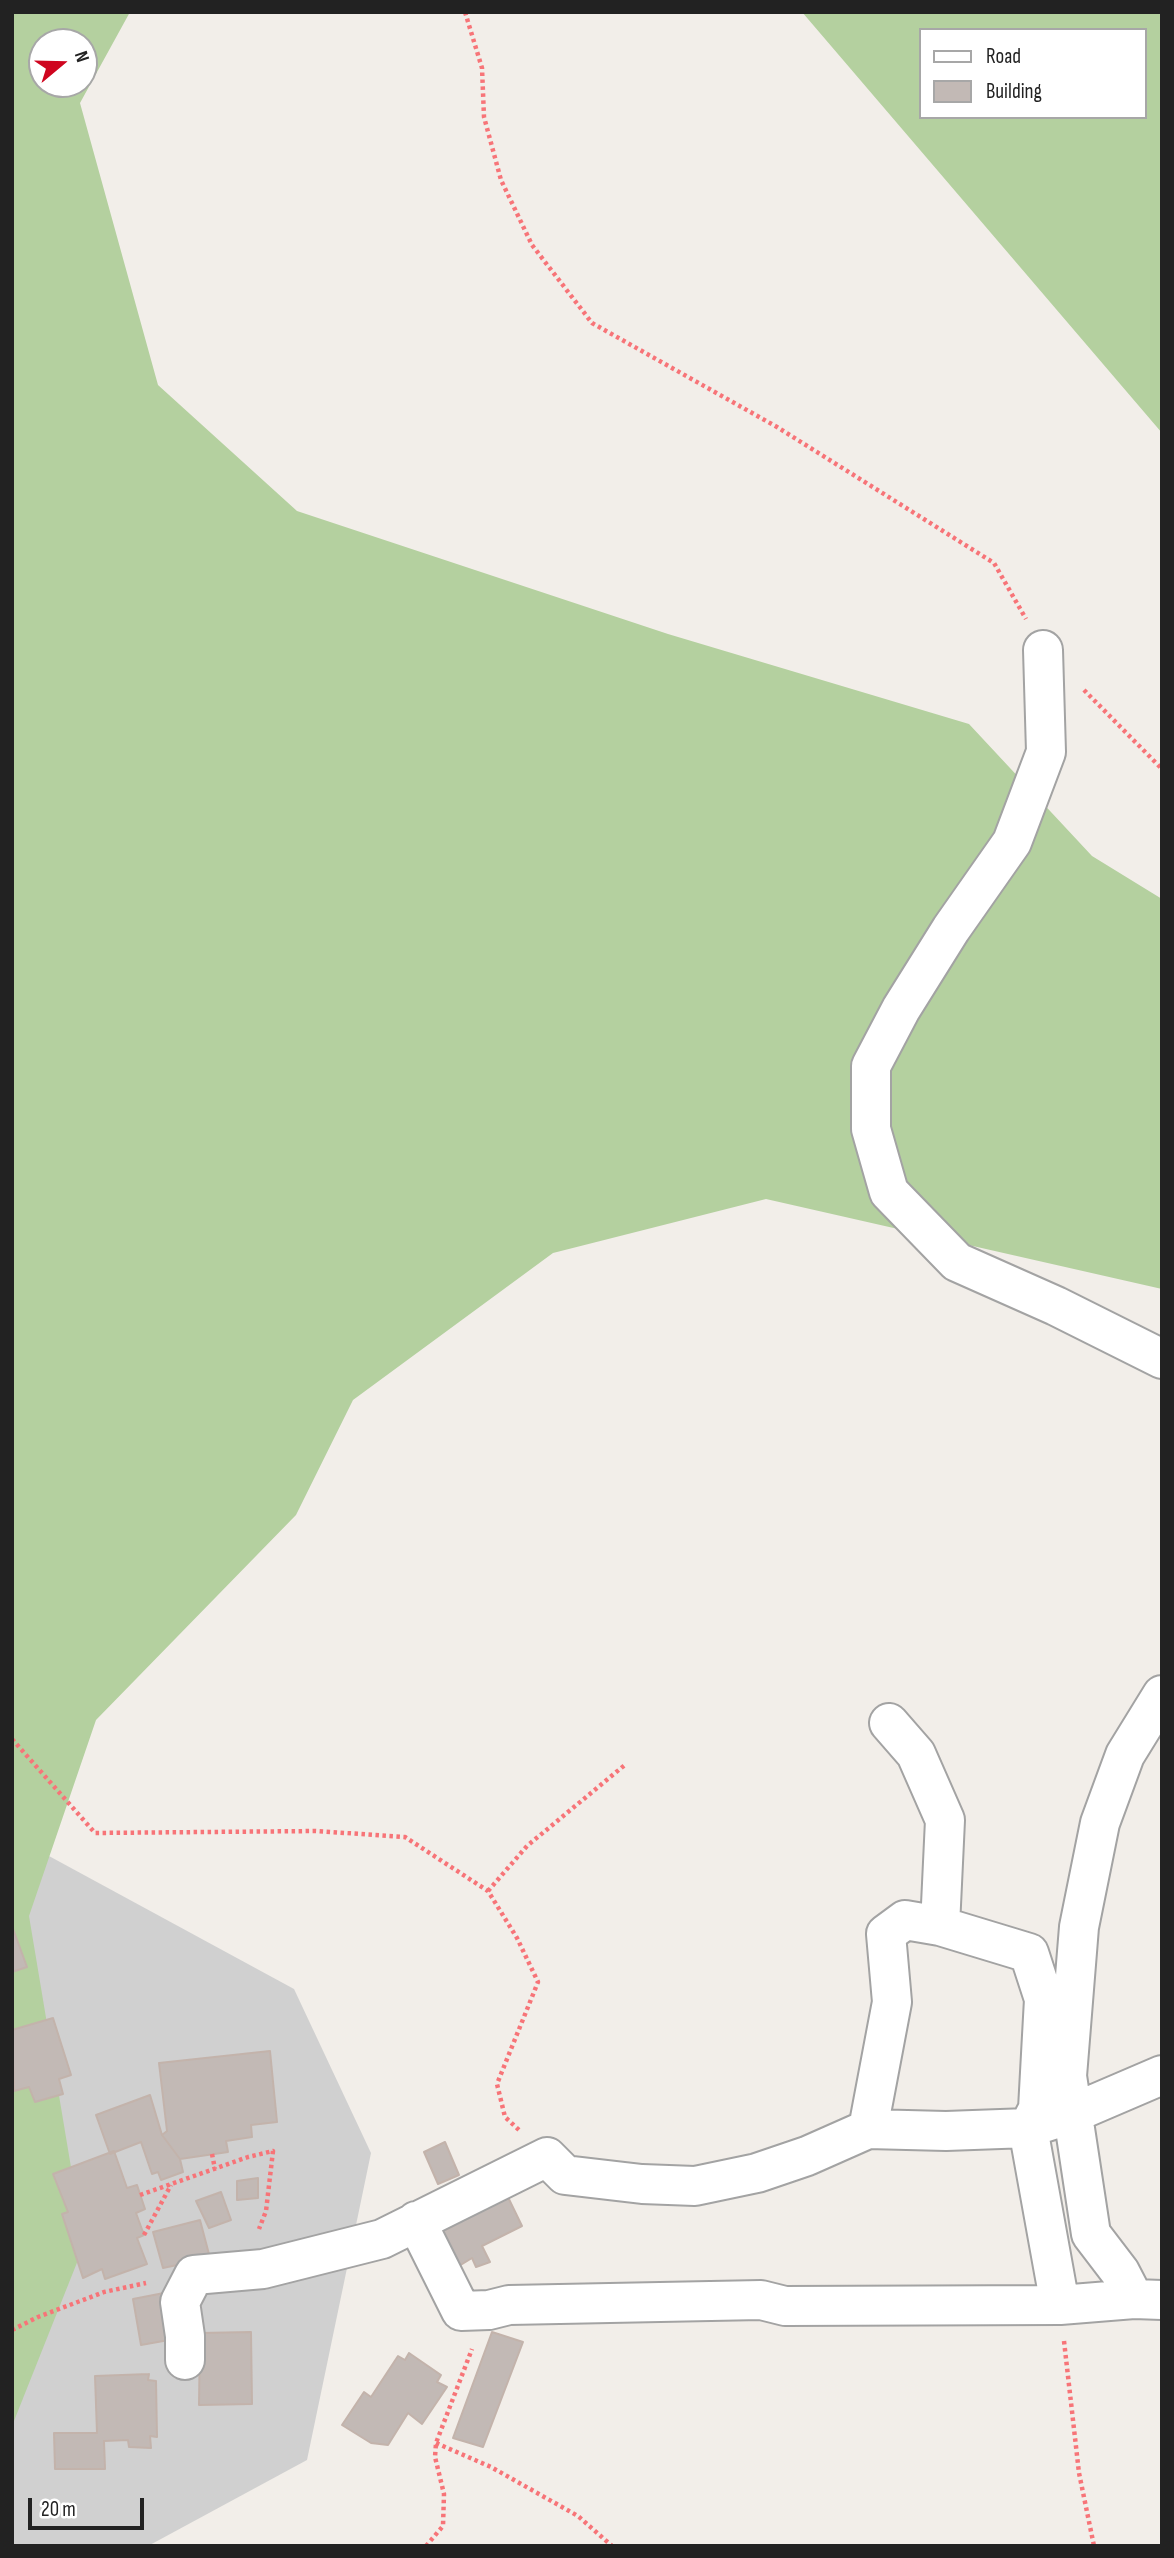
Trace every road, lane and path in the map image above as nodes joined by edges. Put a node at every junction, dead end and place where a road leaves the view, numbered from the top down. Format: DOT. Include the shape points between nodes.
graph roads {
  1 [pos="465,12"];
  2 [pos="1043,650"];
  3 [pos="1162,769"];
  4 [pos="1162,1359"];
  5 [pos="1162,1695"];
  6 [pos="889,1723"];
  7 [pos="12,1739"];
  8 [pos="626,1764"];
  9 [pos="488,1891"];
  10 [pos="940,1926"];
  11 [pos="1162,2076"];
  12 [pos="1071,2114"];
  13 [pos="1028,2128"];
  14 [pos="868,2129"];
  15 [pos="212,2154"];
  16 [pos="547,2157"];
  17 [pos="215,2169"];
  18 [pos="172,2184"];
  19 [pos="140,2195"];
  20 [pos="416,2221"];
  21 [pos="258,2233"];
  22 [pos="144,2235"];
  23 [pos="194,2275"];
  24 [pos="1148,2299"];
  25 [pos="1060,2305"];
  26 [pos="489,2310"];
  27 [pos="12,2330"];
  28 [pos="185,2360"];
  29 [pos="436,2443"];
  30 [pos="426,2546"];
  31 [pos="612,2546"];
  32 [pos="1094,2546"];
  1 -- 2 [label="path" via="482,68 484,117 501,180 532,245 592,323 777,427 994,563"];
  2 -- 3 [label="path"];
  2 -- 4 [label="street" via="1046,752 1012,842 922,974 871,1066 871,1129 889,1192 957,1262"];
  5 -- 12 [label="street" via="1125,1755 1100,1823 1079,1927 1067,2076"];
  6 -- 10 [label="street" via="916,1754 945,1820"];
  7 -- 9 [label="path" via="95,1833 316,1831 405,1837"];
  8 -- 9 [label="path" via="527,1846"];
  9 -- 16 [label="path" via="538,1982 497,2084 505,2117"];
  10 -- 13 [label="street" via="1029,1954 1044,1999 1038,2109"];
  10 -- 14 [label="street" via="905,1920 886,1934 892,2002"];
  11 -- 12 [label="street"];
  12 -- 13 [label="street"];
  12 -- 24 [label="street" via="1091,2234"];
  13 -- 14 [label="street"];
  13 -- 25 [label="street"];
  14 -- 16 [label="street" via="757,2174 695,2186 565,2175"];
  15 -- 17 [label="path"];
  16 -- 20 [label="street"];
  17 -- 18 [label="path"];
  17 -- 21 [label="path" via="273,2151 266,2211"];
  18 -- 19 [label="path"];
  18 -- 22 [label="path"];
  20 -- 23 [label="street" via="382,2239 263,2269"];
  20 -- 26 [label="street" via="461,2311"];
  23 -- 27 [label="path" via="104,2292"];
  23 -- 28 [label="street" via="180,2302"];
  24 -- 25 [label="street"];
  25 -- 26 [label="street" via="785,2306 761,2300 509,2305"];
  25 -- 32 [label="path" via="1079,2473"];
  26 -- 29 [label="path"];
  29 -- 30 [label="path" via="444,2494 443,2526"];
  29 -- 31 [label="path" via="491,2467 578,2516"];
}
